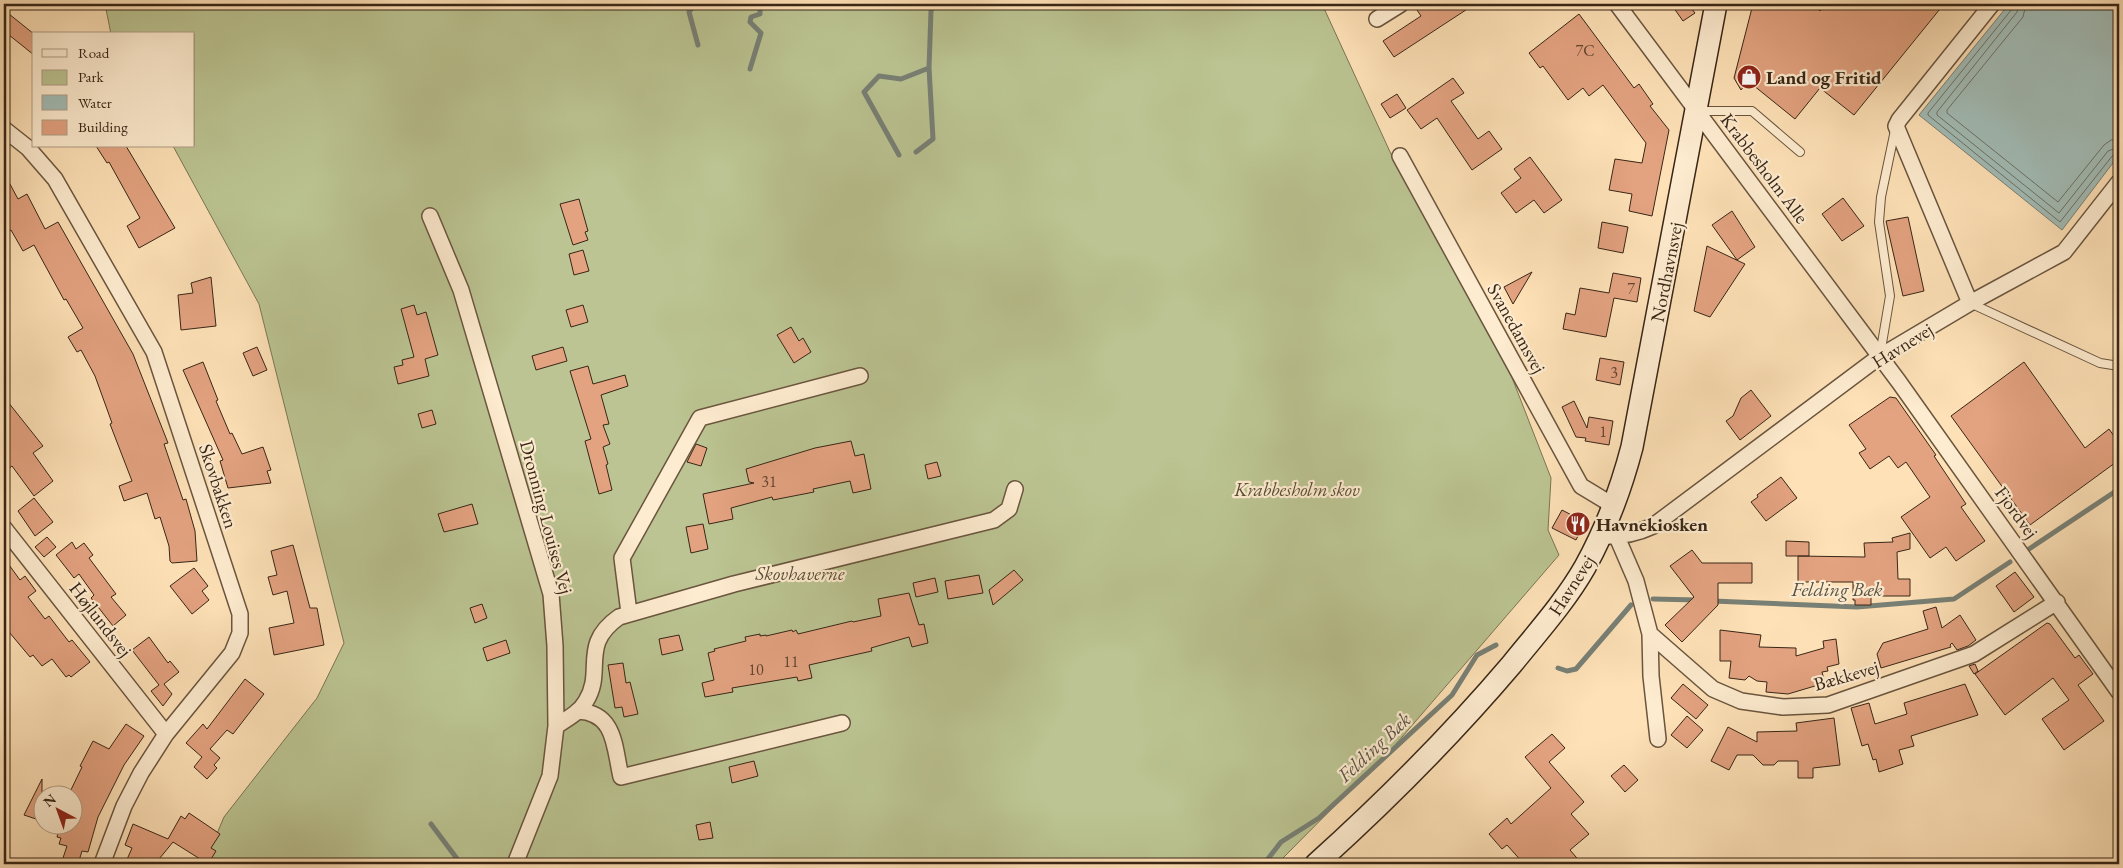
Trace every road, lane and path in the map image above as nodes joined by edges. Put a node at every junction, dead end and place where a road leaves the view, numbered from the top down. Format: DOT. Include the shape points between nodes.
graph roads {
  1 [pos="1401,4"];
  2 [pos="1617,4"];
  3 [pos="1716,4"];
  4 [pos="1992,4"];
  5 [pos="1377,19"];
  6 [pos="1697,111"];
  7 [pos="1896,126"];
  8 [pos="4,129"];
  9 [pos="1800,152"];
  10 [pos="1400,156"];
  11 [pos="2119,182"];
  12 [pos="430,216"];
  13 [pos="1970,303"];
  14 [pos="1880,358"];
  15 [pos="2119,366"];
  16 [pos="860,376"];
  17 [pos="1015,489"];
  18 [pos="1614,506"];
  19 [pos="4,528"];
  20 [pos="1609,537"];
  21 [pos="2057,602"];
  22 [pos="629,613"];
  23 [pos="1650,634"];
  24 [pos="2119,692"];
  25 [pos="578,711"];
  26 [pos="842,723"];
  27 [pos="556,726"];
  28 [pos="166,734"];
  29 [pos="1658,739"];
  30 [pos="102,864"];
  31 [pos="515,864"];
  32 [pos="1316,864"];
  1 -- 5 [label="street"];
  2 -- 6 [label="street, Krabbesholm Alle"];
  3 -- 6 [label="street, Nordhavnsvej"];
  4 -- 7 [label="street"];
  6 -- 9 [label="lane" via="1752,110"];
  6 -- 14 [label="street, Krabbesholm Alle"];
  6 -- 18 [label="street, Nordhavnsvej" via="1636,429"];
  7 -- 13 [label="street"];
  7 -- 14 [label="lane" via="1878,222 1890,296"];
  8 -- 28 [label="street, Skovbakken" via="28,148 55,180 154,352 240,614 240,633 232,653"];
  10 -- 18 [label="street, Svanedamsvej" via="1580,486"];
  11 -- 13 [label="street, Havnevej" via="2064,252"];
  12 -- 27 [label="street, Dronning Louises Vej" via="461,290 550,594 555,646"];
  13 -- 14 [label="street, Havnevej"];
  13 -- 15 [label="lane" via="2100,363"];
  14 -- 20 [label="street, Havnevej" via="1653,526"];
  14 -- 21 [label="street, Fjordvej"];
  16 -- 22 [label="street" via="700,418 622,558"];
  17 -- 22 [label="street" via="1009,509 994,520"];
  18 -- 20 [label="street, Nordhavnsvej"];
  19 -- 28 [label="street, Højlundsvej"];
  20 -- 23 [label="street" via="1636,581"];
  20 -- 32 [label="street, Havnevej" via="1544,625 1469,714 1408,779"];
  21 -- 23 [label="street, Bækkevej" via="1974,654 1828,705 1783,707 1741,701 1713,689"];
  21 -- 24 [label="street, Fjordvej"];
  22 -- 25 [label="street" via="610,623 601,635 595,648 591,690"];
  23 -- 29 [label="street"];
  25 -- 26 [label="street" via="592,712 605,722 610,730 621,777"];
  25 -- 27 [label="street"];
  27 -- 31 [label="street, Dronning Louises Vej" via="550,776"];
  28 -- 30 [label="street, Skovbakken" via="128,798"];
}
